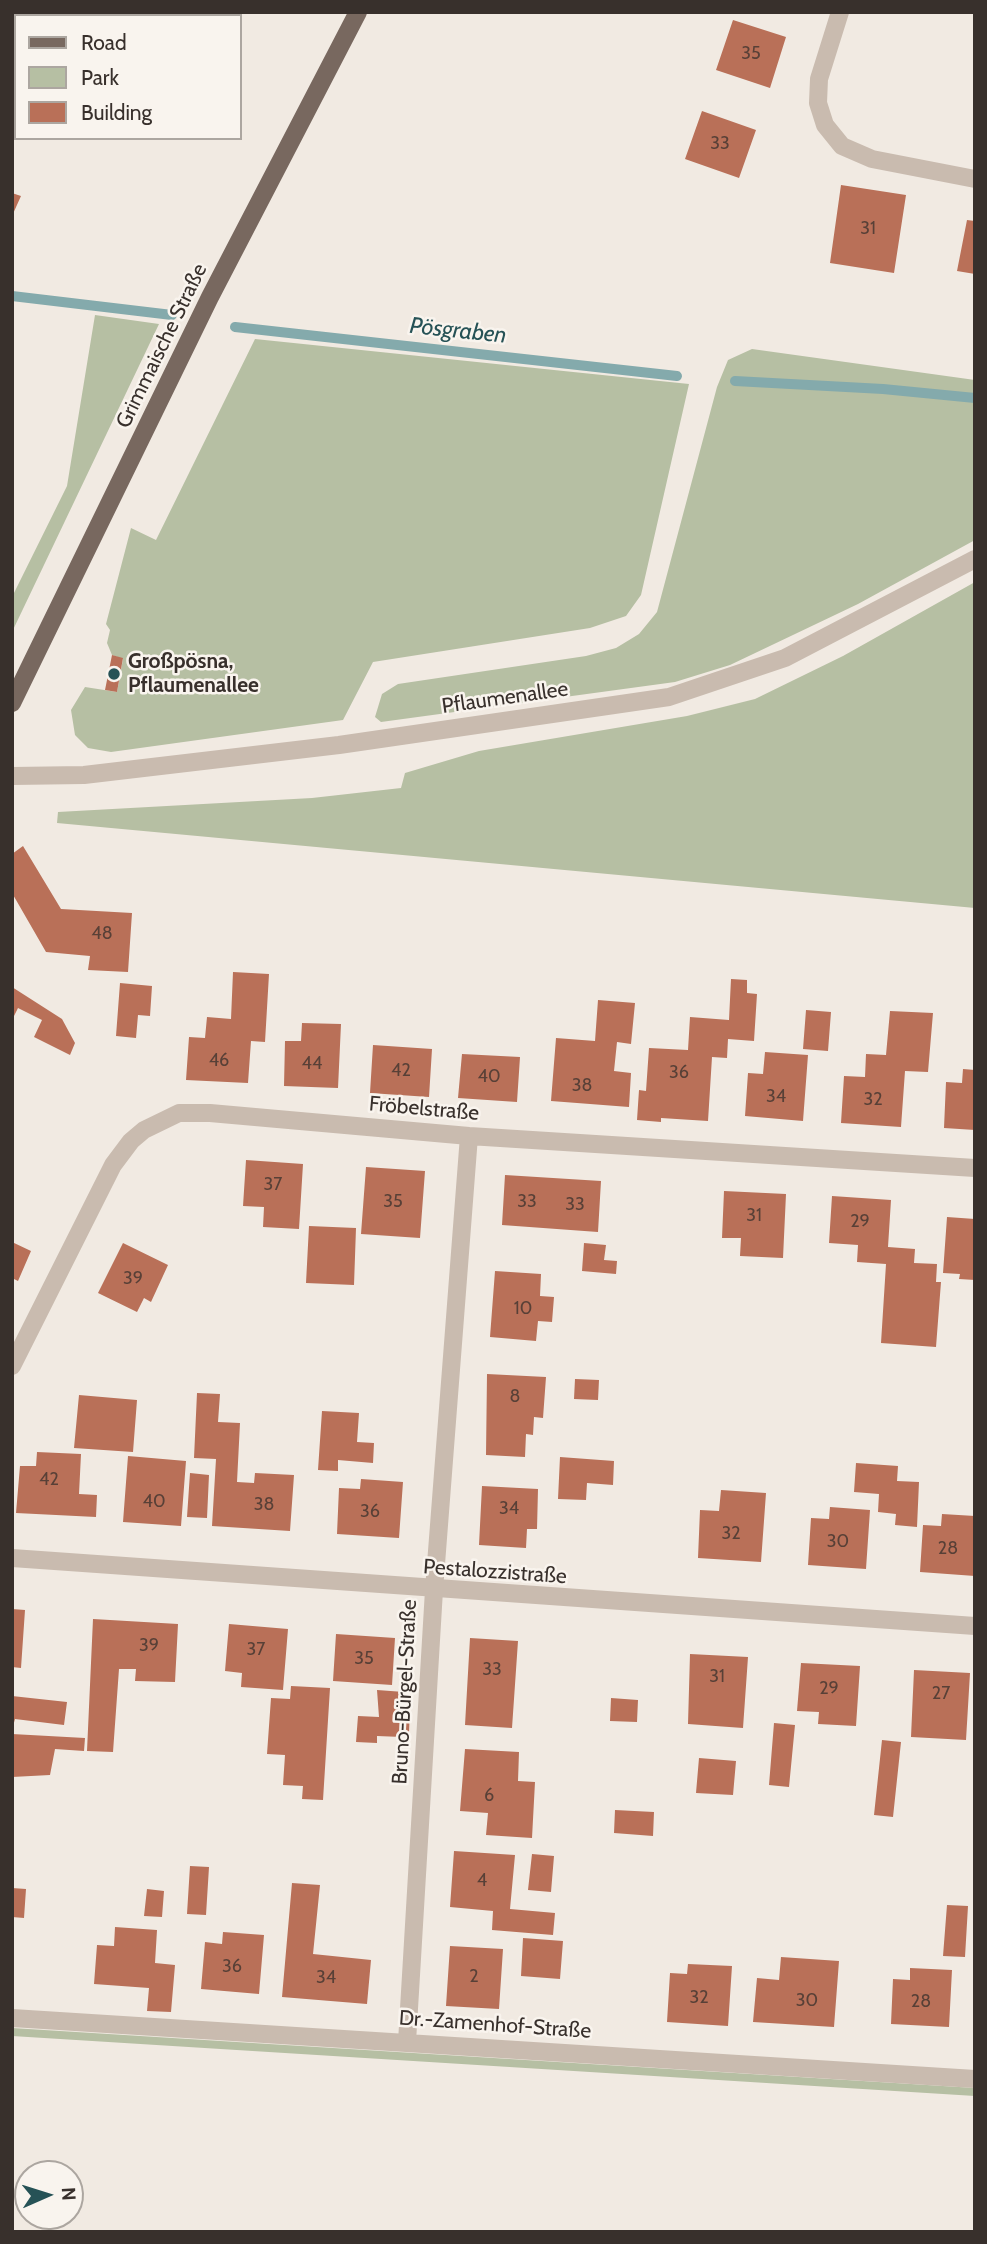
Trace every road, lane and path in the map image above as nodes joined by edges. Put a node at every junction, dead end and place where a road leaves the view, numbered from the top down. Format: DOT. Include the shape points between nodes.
graph roads {
  1 [pos="358,12"];
  2 [pos="840,12"];
  3 [pos="975,179"];
  4 [pos="975,559"];
  5 [pos="12,703"];
  6 [pos="12,776"];
  7 [pos="469,1136"];
  8 [pos="975,1168"];
  9 [pos="12,1366"];
  10 [pos="12,1558"];
  11 [pos="434,1590"];
  12 [pos="975,1626"];
  13 [pos="12,2018"];
  14 [pos="407,2042"];
  15 [pos="975,2079"];
  1 -- 5 [label="main road, Grimmaische Straße"];
  2 -- 3 [label="street" via="819,79 818,103 825,125 842,146 872,159"];
  4 -- 6 [label="street, Pflaumenallee" via="785,658 669,698 339,745 85,775"];
  7 -- 8 [label="street, Fröbelstraße"];
  7 -- 9 [label="street, Fröbelstraße" via="210,1113 179,1113 167,1118 131,1141 113,1165"];
  7 -- 11 [label="street, Bruno-Bürgel-Straße"];
  10 -- 11 [label="street, Pestalozzistraße"];
  11 -- 12 [label="street, Pestalozzistraße"];
  11 -- 14 [label="street, Bruno-Bürgel-Straße"];
  13 -- 14 [label="street, Dr.-Zamenhof-Straße"];
  14 -- 15 [label="street, Dr.-Zamenhof-Straße"];
}
